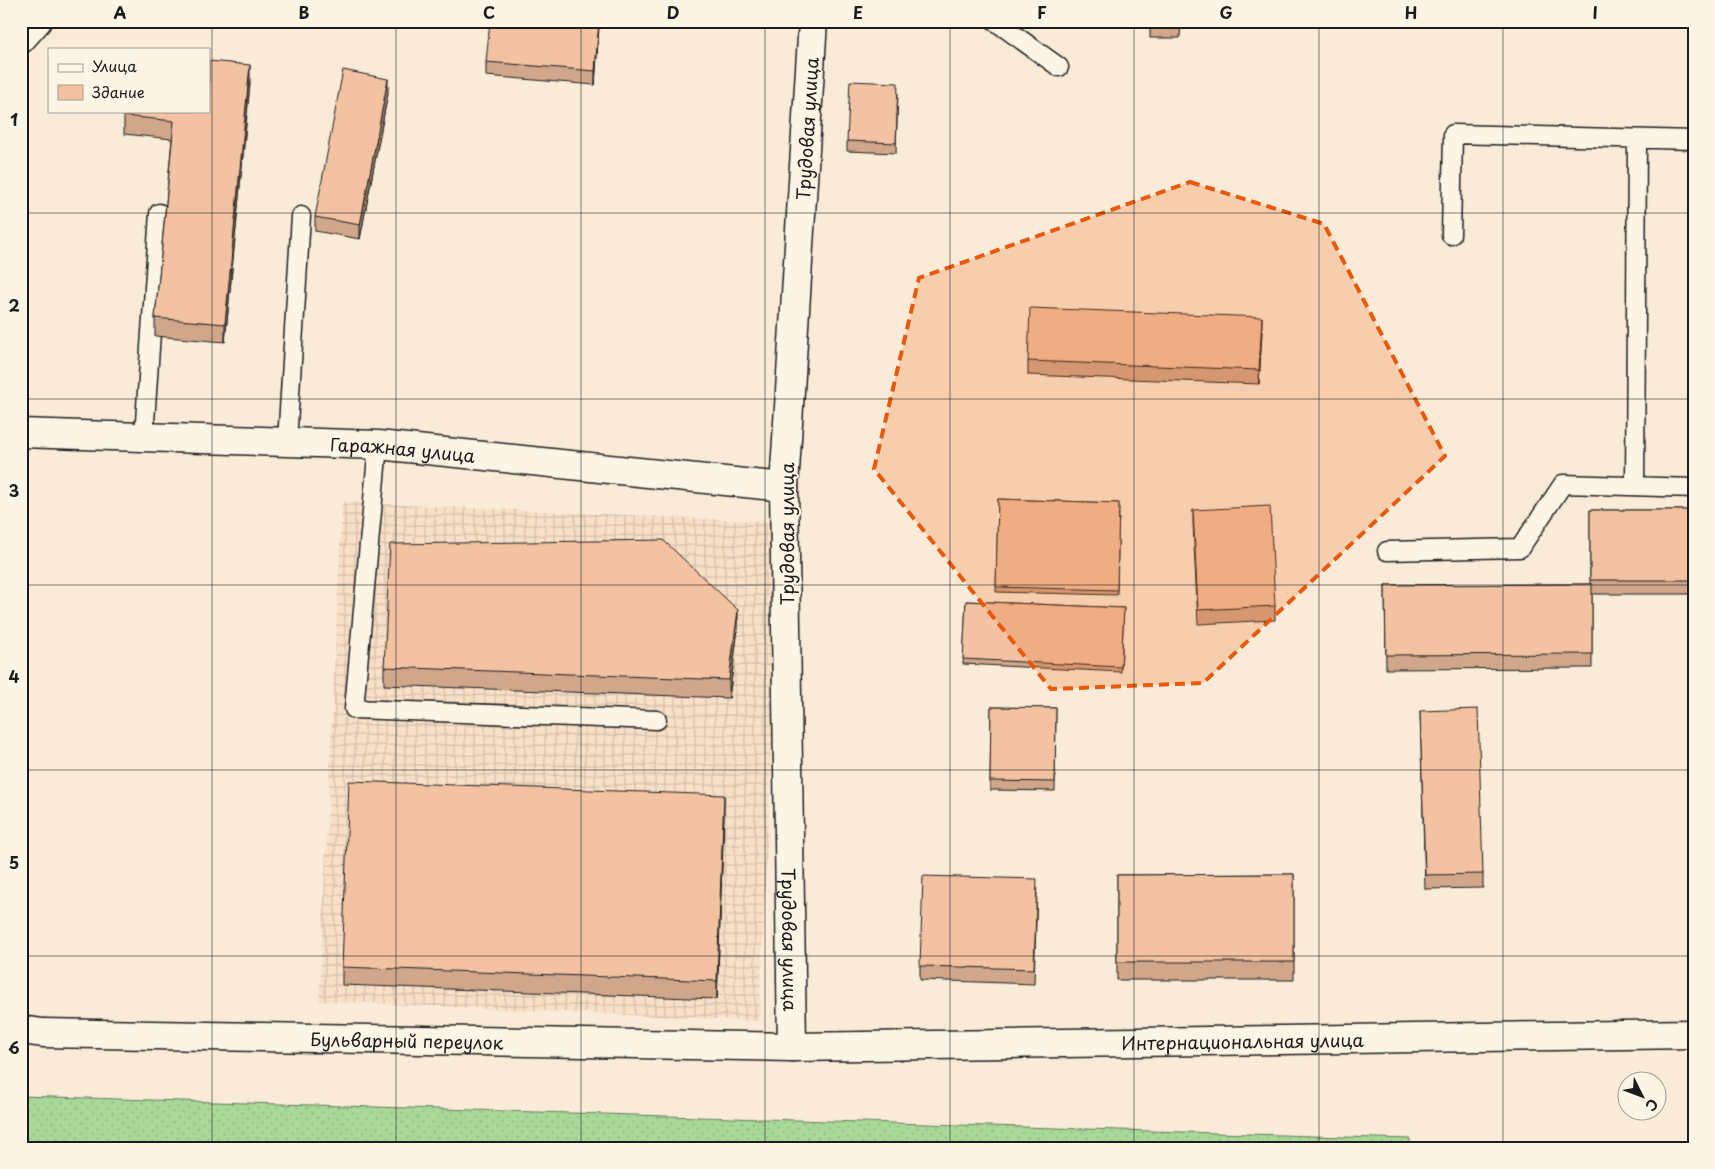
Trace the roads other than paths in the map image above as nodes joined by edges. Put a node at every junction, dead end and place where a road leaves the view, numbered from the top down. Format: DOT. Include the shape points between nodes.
graph roads {
  1 [pos="37,21"];
  2 [pos="813,21"];
  3 [pos="994,21"];
  4 [pos="21,39"];
  5 [pos="1059,67"];
  6 [pos="1637,139"];
  7 [pos="1694,140"];
  8 [pos="159,213"];
  9 [pos="302,216"];
  10 [pos="1452,235"];
  11 [pos="21,433"];
  12 [pos="144,437"];
  13 [pos="287,442"];
  14 [pos="378,445"];
  15 [pos="1635,486"];
  16 [pos="784,487"];
  17 [pos="1694,488"];
  18 [pos="1387,551"];
  19 [pos="657,720"];
  20 [pos="21,1030"];
  21 [pos="1694,1034"];
  22 [pos="792,1047"];
  1 -- 4 [label="street"];
  2 -- 16 [label="street, Трудовая улица"];
  3 -- 5 [label="lane"];
  6 -- 7 [label="lane"];
  6 -- 10 [label="lane" via="1453,134"];
  6 -- 15 [label="lane"];
  8 -- 12 [label="lane"];
  9 -- 13 [label="lane"];
  11 -- 12 [label="street, Гаражная улица"];
  12 -- 13 [label="street, Гаражная улица"];
  13 -- 14 [label="street, Гаражная улица"];
  14 -- 16 [label="street, Гаражная улица"];
  14 -- 19 [label="lane" via="354,709"];
  15 -- 17 [label="lane"];
  15 -- 18 [label="lane" via="1563,484 1520,548"];
  16 -- 22 [label="street, Трудовая улица"];
  20 -- 22 [label="street, Бульварный переулок"];
  21 -- 22 [label="street, Интернациональная улица"];
}
